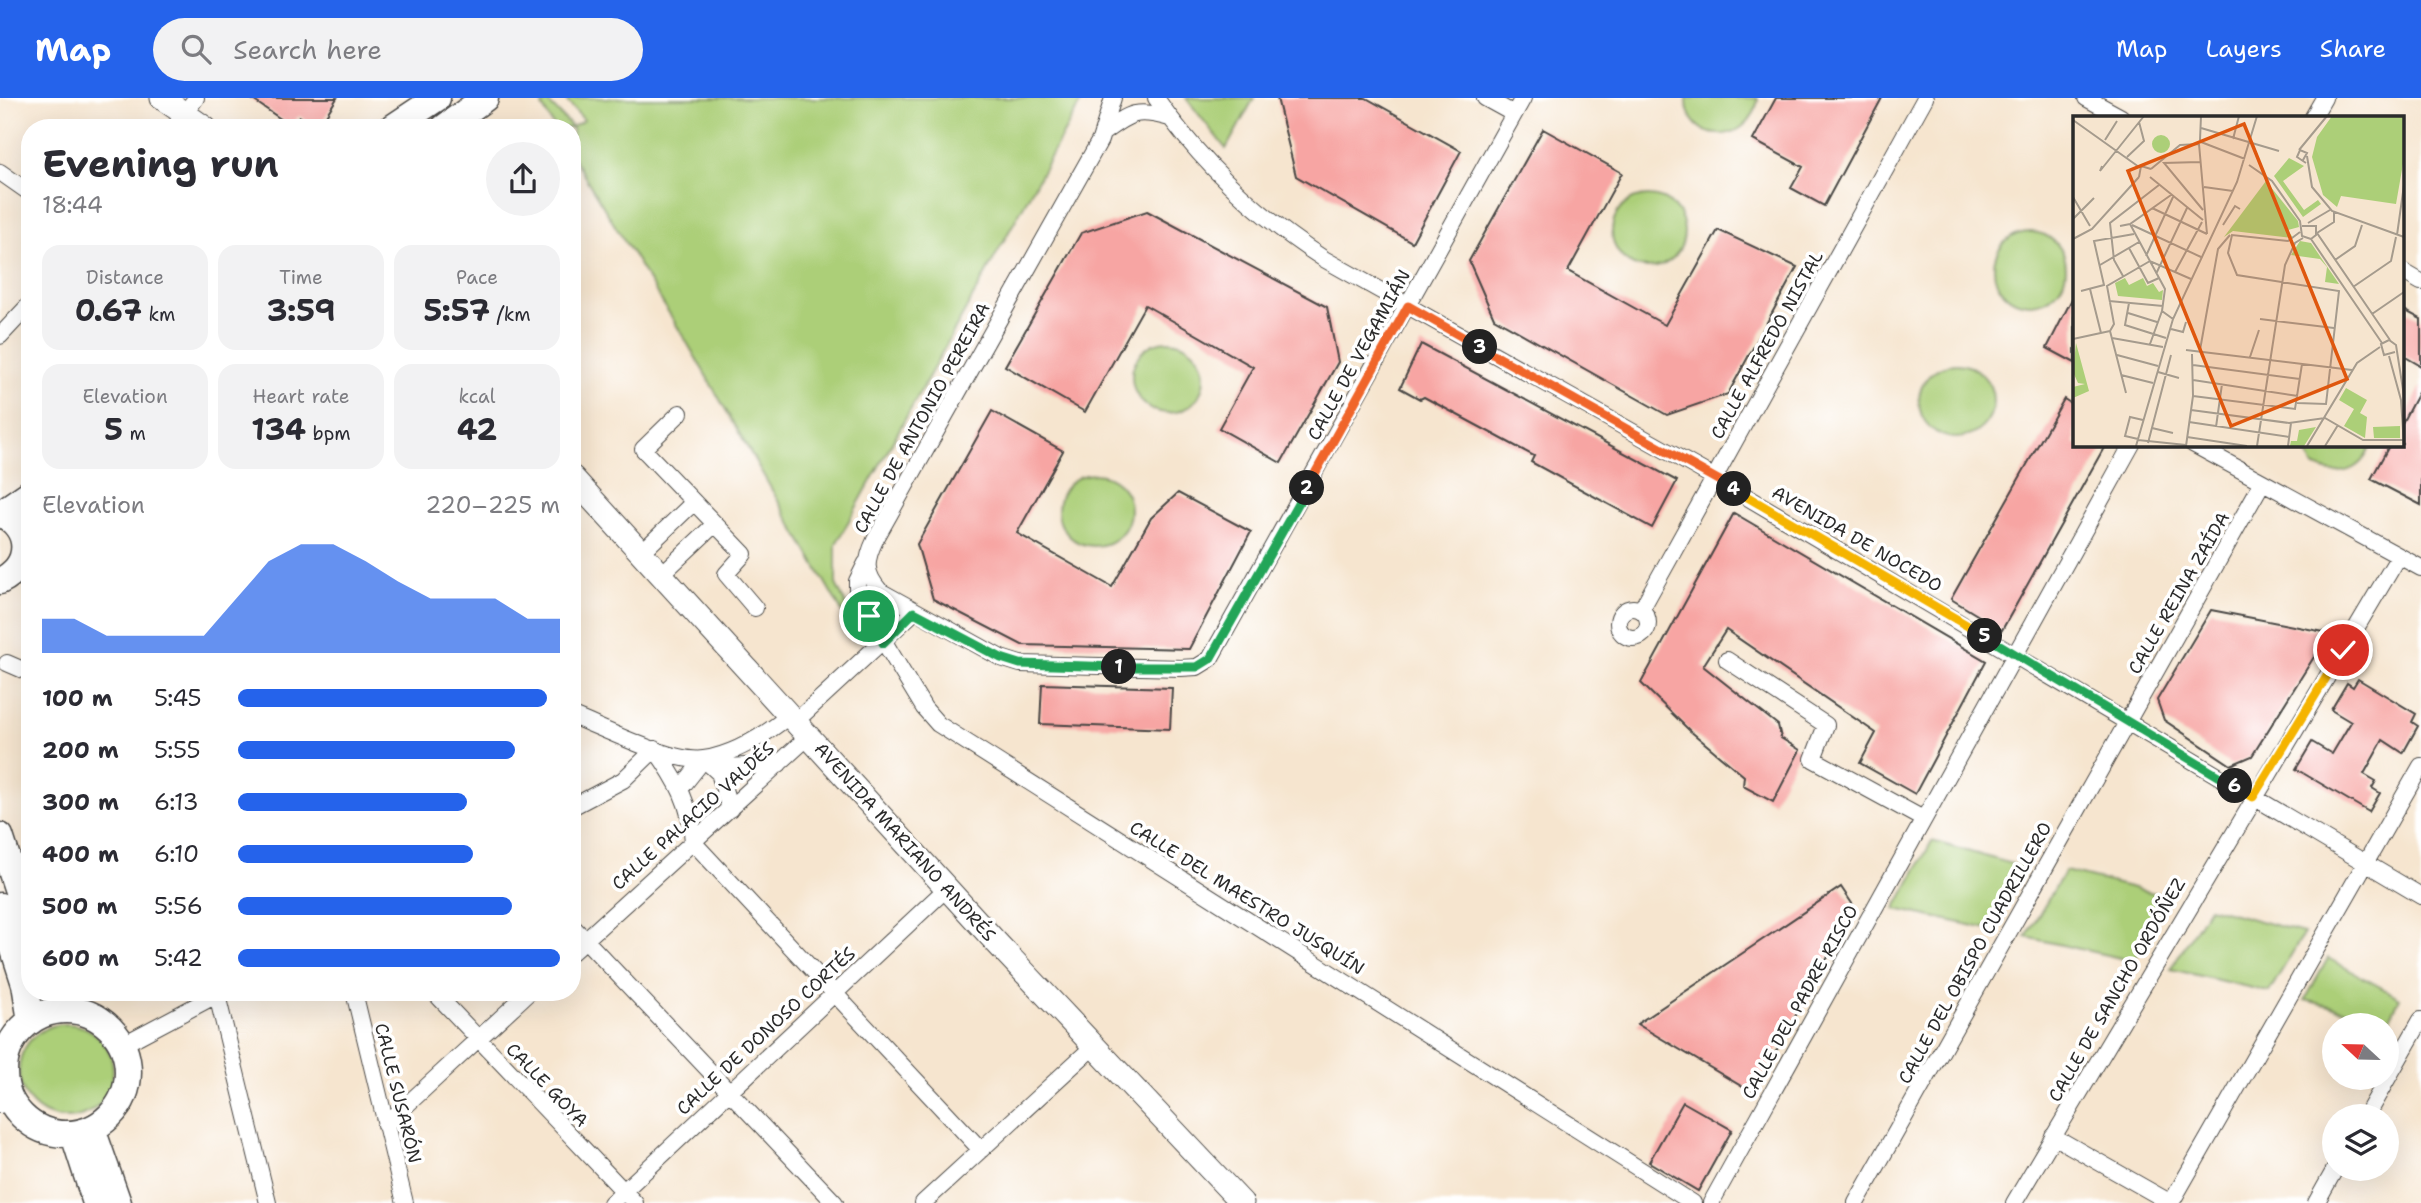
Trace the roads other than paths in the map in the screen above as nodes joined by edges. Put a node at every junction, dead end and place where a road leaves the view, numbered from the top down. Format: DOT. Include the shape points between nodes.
graph roads {
  1 [pos="162,98"];
  2 [pos="437,98"];
  3 [pos="485,98"];
  4 [pos="1113,98"];
  5 [pos="1156,98"];
  6 [pos="1485,98"];
  7 [pos="1523,98"];
  8 [pos="1925,98"];
  9 [pos="2086,98"];
  10 [pos="2324,98"];
  11 [pos="185,113"];
  12 [pos="1514,114"];
  13 [pos="2119,116"];
  14 [pos="2314,116"];
  15 [pos="1170,118"];
  16 [pos="406,119"];
  17 [pos="456,119"];
  18 [pos="1104,132"];
  19 [pos="0,172"];
  20 [pos="21,187"];
  21 [pos="2404,272"];
  22 [pos="2421,282"];
  23 [pos="1408,306"];
  24 [pos="21,314"];
  25 [pos="0,337"];
  26 [pos="680,413"];
  27 [pos="2131,446"];
  28 [pos="2197,446"];
  29 [pos="1715,478"];
  30 [pos="2262,483"];
  31 [pos="581,487"];
  32 [pos="21,499"];
  33 [pos="694,502"];
  34 [pos="1,513"];
  35 [pos="715,524"];
  36 [pos="21,525"];
  37 [pos="642,552"];
  38 [pos="2399,556"];
  39 [pos="866,564"];
  40 [pos="21,566"];
  41 [pos="2421,568"];
  42 [pos="662,574"];
  43 [pos="0,581"];
  44 [pos="755,608"];
  45 [pos="1641,610"];
  46 [pos="914,612"];
  47 [pos="883,643"];
  48 [pos="2015,653"];
  49 [pos="1727,660"];
  50 [pos="7,663"];
  51 [pos="21,669"];
  52 [pos="581,720"];
  53 [pos="2128,721"];
  54 [pos="798,724"];
  55 [pos="655,749"];
  56 [pos="704,759"];
  57 [pos="779,764"];
  58 [pos="2421,766"];
  59 [pos="681,788"];
  60 [pos="2253,797"];
  61 [pos="581,802"];
  62 [pos="730,808"];
  63 [pos="1923,819"];
  64 [pos="0,836"];
  65 [pos="693,842"];
  66 [pos="2364,862"];
  67 [pos="947,888"];
  68 [pos="2421,896"];
  69 [pos="21,900"];
  70 [pos="0,906"];
  71 [pos="581,936"];
  72 [pos="585,941"];
  73 [pos="581,944"];
  74 [pos="21,972"];
  75 [pos="833,995"];
  76 [pos="28,1001"];
  77 [pos="56,1001"];
  78 [pos="207,1001"];
  79 [pos="222,1001"];
  80 [pos="356,1001"];
  81 [pos="442,1001"];
  82 [pos="519,1001"];
  83 [pos="2421,1020"];
  84 [pos="31,1021"];
  85 [pos="477,1040"];
  86 [pos="122,1045"];
  87 [pos="1094,1045"];
  88 [pos="730,1090"];
  89 [pos="5,1102"];
  90 [pos="2372,1104"];
  91 [pos="386,1125"];
  92 [pos="83,1132"];
  93 [pos="2053,1136"];
  94 [pos="981,1150"];
  95 [pos="2328,1181"];
  96 [pos="629,1197"];
  97 [pos="96,1203"];
  98 [pos="118,1203"];
  99 [pos="268,1203"];
  100 [pos="405,1203"];
  101 [pos="611,1203"];
  102 [pos="835,1203"];
  103 [pos="923,1203"];
  104 [pos="1242,1203"];
  105 [pos="1693,1203"];
  106 [pos="1711,1203"];
  107 [pos="1856,1203"];
  108 [pos="2014,1203"];
  109 [pos="2171,1203"];
  110 [pos="2316,1203"];
  1 -- 11 [label="main road"];
  2 -- 16 [label="main road"];
  3 -- 17 [label="main road"];
  4 -- 18 [label="street, CALLE DE ANTONIO PEREIRA"];
  5 -- 15 [label="street, AVENIDA DE NOCEDO"];
  6 -- 12 [label="street"];
  7 -- 12 [label="street, CALLE DE VEGAMIÁN"];
  8 -- 29 [label="street, CALLE ALFREDO NISTAL"];
  9 -- 13 [label="street"];
  10 -- 14 [label="street"];
  12 -- 23 [label="street, CALLE DE VEGAMIÁN"];
  15 -- 18 [label="street, CALLE DE ANTONIO PEREIRA" via="1145,111 1127,114"];
  15 -- 23 [label="street, AVENIDA DE NOCEDO" via="1223,177 1285,233"];
  18 -- 39 [label="street, CALLE DE ANTONIO PEREIRA" via="875,540"];
  19 -- 20 [label="street"];
  21 -- 22 [label="street"];
  23 -- 29 [label="street, AVENIDA DE NOCEDO"];
  23 -- 46 [label="street, CALLE DE VEGAMIÁN" via="1210,659 1197,667 1181,668 1020,664"];
  24 -- 25 [label="street"];
  26 -- 33 [label="street" via="643,449"];
  27 -- 48 [label="street, CALLE DEL PADRE RISCO"];
  28 -- 30 [label="street"];
  29 -- 45 [label="street, CALLE ALFREDO NISTAL"];
  29 -- 48 [label="street, AVENIDA DE NOCEDO"];
  30 -- 38 [label="street"];
  30 -- 53 [label="street, CALLE REINA ZAÍDA"];
  31 -- 37 [label="main road, AVENIDA MARIANO ANDRÉS"];
  32 -- 34 [label="main road"];
  33 -- 35 [label="street"];
  33 -- 37 [label="street"];
  34 -- 36 [label="main road"];
  35 -- 42 [label="street"];
  35 -- 44 [label="street" via="744,554 726,574"];
  37 -- 42 [label="main road, AVENIDA MARIANO ANDRÉS"];
  38 -- 41 [label="street"];
  38 -- 60 [label="street, CALLE DE SANCHO ORDÓÑEZ"];
  39 -- 46 [label="street" via="880,591"];
  39 -- 47 [label="street, CALLE DEL MAESTRO JUSQUÍN" via="857,580 857,597"];
  40 -- 43 [label="main road"];
  42 -- 54 [label="main road, AVENIDA MARIANO ANDRÉS"];
  46 -- 47 [label="street"];
  47 -- 54 [label="street"];
  47 -- 105 [label="street, CALLE DEL MAESTRO JUSQUÍN" via="938,724"];
  48 -- 53 [label="street, AVENIDA DE NOCEDO"];
  48 -- 63 [label="street, CALLE DEL PADRE RISCO"];
  49 -- 63 [label="street" via="1826,725 1813,759"];
  50 -- 51 [label="street"];
  52 -- 55 [label="street"];
  53 -- 60 [label="street, AVENIDA DE NOCEDO"];
  53 -- 107 [label="street, CALLE DEL OBISPO CUADRILLERO"];
  54 -- 56 [label="street"];
  54 -- 57 [label="street, CALLE PALACIO VALDÉS"];
  54 -- 67 [label="main road, AVENIDA MARIANO ANDRÉS"];
  55 -- 56 [label="street"];
  55 -- 59 [label="street"];
  55 -- 61 [label="street" via="623,780"];
  56 -- 57 [label="street" via="727,767"];
  56 -- 59 [label="street"];
  56 -- 62 [label="street" via="719,773"];
  57 -- 62 [label="street, CALLE PALACIO VALDÉS"];
  58 -- 66 [label="street"];
  59 -- 65 [label="street" via="692,818"];
  60 -- 66 [label="street, AVENIDA DE NOCEDO"];
  60 -- 93 [label="street, CALLE DE SANCHO ORDÓÑEZ"];
  62 -- 65 [label="street, CALLE PALACIO VALDÉS"];
  63 -- 106 [label="street, CALLE DEL PADRE RISCO"];
  64 -- 69 [label="main road"];
  65 -- 72 [label="street, CALLE PALACIO VALDÉS"];
  65 -- 75 [label="street"];
  66 -- 68 [label="street, AVENIDA DE NOCEDO"];
  66 -- 109 [label="street"];
  67 -- 75 [label="street, CALLE DE DONOSO CORTÉS"];
  67 -- 87 [label="main road, AVENIDA MARIANO ANDRÉS"];
  70 -- 74 [label="main road"];
  71 -- 72 [label="street"];
  72 -- 73 [label="street, CALLE PALACIO VALDÉS"];
  72 -- 88 [label="street"];
  75 -- 88 [label="street, CALLE DE DONOSO CORTÉS"];
  75 -- 94 [label="street"];
  76 -- 84 [label="main road"];
  77 -- 84 [label="main road"];
  77 -- 86 [label="main road" via="97,1018 112,1029"];
  78 -- 86 [label="street"];
  79 -- 99 [label="street"];
  80 -- 91 [label="street, CALLE SUSARÓN"];
  81 -- 85 [label="street, CALLE GOYA"];
  82 -- 85 [label="street"];
  83 -- 90 [label="street"];
  84 -- 89 [label="main road" via="20,1030 6,1055"];
  85 -- 91 [label="street"];
  85 -- 96 [label="street, CALLE GOYA"];
  86 -- 92 [label="main road" via="128,1084 114,1111"];
  87 -- 94 [label="street"];
  87 -- 104 [label="main road, AVENIDA MARIANO ANDRÉS"];
  88 -- 96 [label="street, CALLE DE DONOSO CORTÉS"];
  88 -- 102 [label="street"];
  89 -- 92 [label="main road" via="42,1130"];
  91 -- 100 [label="street, CALLE SUSARÓN"];
  92 -- 97 [label="main road"];
  92 -- 98 [label="main road"];
  93 -- 108 [label="street, CALLE DE SANCHO ORDÓÑEZ"];
  93 -- 109 [label="street"];
  94 -- 103 [label="street"];
  95 -- 110 [label="street"];
  96 -- 101 [label="street, CALLE DE DONOSO CORTÉS"];
}
